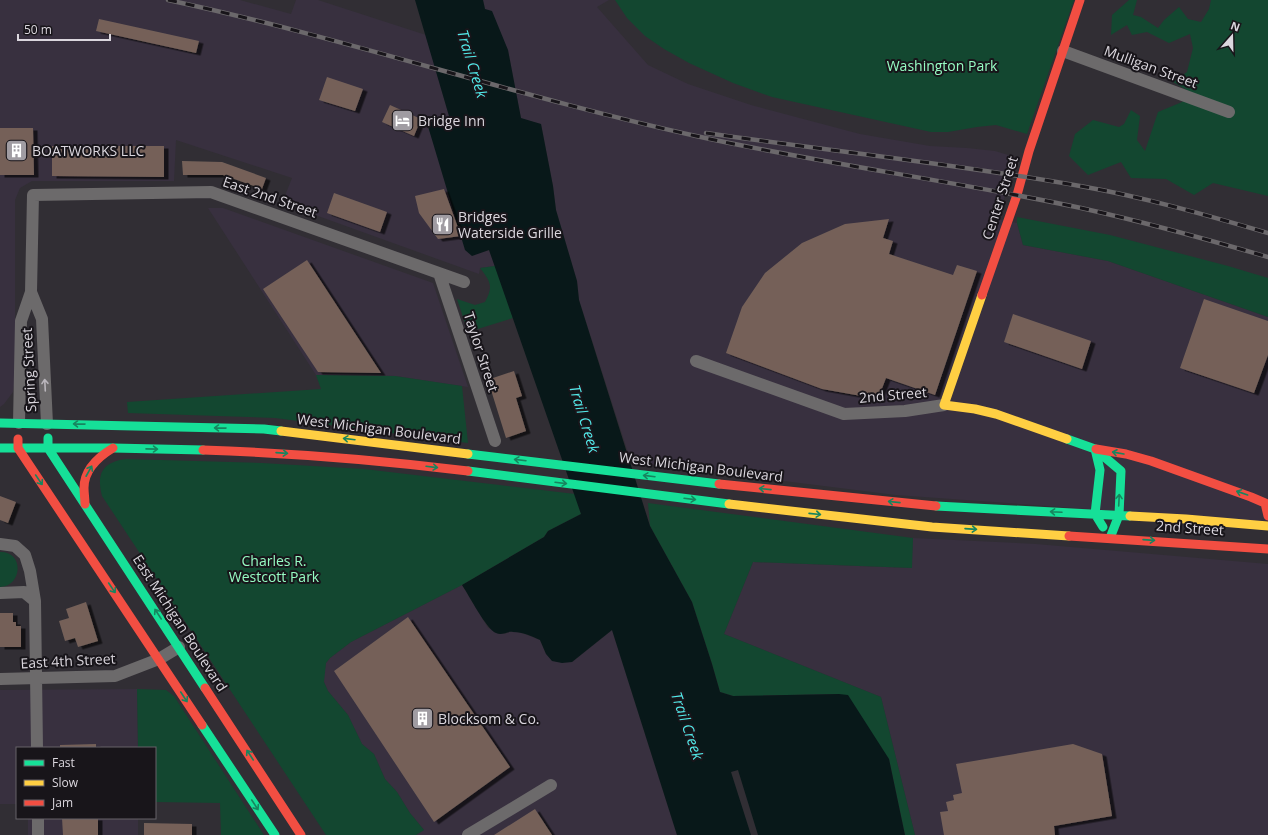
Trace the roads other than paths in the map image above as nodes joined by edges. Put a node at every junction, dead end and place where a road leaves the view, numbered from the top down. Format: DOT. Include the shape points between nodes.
graph roads {
  1 [pos="1080,0"];
  2 [pos="1062,51"];
  3 [pos="1229,112"];
  4 [pos="33,195"];
  5 [pos="439,273"];
  6 [pos="464,282"];
  7 [pos="31,292"];
  8 [pos="696,361"];
  9 [pos="944,405"];
  10 [pos="0,423"];
  11 [pos="18,423"];
  12 [pos="47,424"];
  13 [pos="495,441"];
  14 [pos="0,448"];
  15 [pos="18,448"];
  16 [pos="48,448"];
  17 [pos="113,448"];
  18 [pos="1095,449"];
  19 [pos="85,504"];
  20 [pos="1095,514"];
  21 [pos="1118,515"];
  22 [pos="1268,516"];
  23 [pos="1268,526"];
  24 [pos="1110,538"];
  25 [pos="0,544"];
  26 [pos="1268,549"];
  27 [pos="0,592"];
  28 [pos="35,601"];
  29 [pos="179,647"];
  30 [pos="159,659"];
  31 [pos="0,679"];
  32 [pos="36,679"];
  33 [pos="37,747"];
  34 [pos="551,785"];
  35 [pos="38,819"];
  36 [pos="38,835"];
  37 [pos="275,835"];
  38 [pos="301,835"];
  39 [pos="468,835"];
  1 -- 2 [label="main road, Center Street"];
  2 -- 3 [label="street, Mulligan Street"];
  2 -- 9 [label="main road, Center Street" via="1017,195"];
  4 -- 5 [label="street, East 2nd Street" via="211,192"];
  4 -- 7 [label="street, Spring Street"];
  5 -- 6 [label="street, East 2nd Street"];
  5 -- 13 [label="street, Taylor Street"];
  7 -- 11 [label="street, Spring Street" via="21,321"];
  12 -- 7 [label="street, Spring Street, one-way" via="42,320"];
  8 -- 9 [label="street, 2nd Street" via="844,414 905,412"];
  9 -- 18 [label="main road, 2nd Street" via="996,414"];
  10 -- 11 [label="main road"];
  11 -- 12 [label="main road"];
  11 -- 15 [label="main road"];
  12 -- 16 [label="main road"];
  20 -- 12 [label="main road, West Michigan Boulevard, one-way" via="933,506 743,487 264,429"];
  14 -- 15 [label="main road"];
  15 -- 16 [label="main road"];
  15 -- 30 [label="main road, one-way"];
  16 -- 17 [label="main road"];
  16 -- 19 [label="main road, East Michigan Boulevard"];
  19 -- 17 [label="main road, one-way" via="84,485 90,469"];
  17 -- 24 [label="main road, one-way" via="259,452 394,462 749,507 932,527"];
  18 -- 20 [label="main road" via="1100,470"];
  21 -- 18 [label="main road, 2nd Street, one-way" via="1121,471"];
  22 -- 18 [label="main road, one-way" via="1265,503 1251,497 1151,461"];
  29 -- 19 [label="main road, East Michigan Boulevard, one-way"];
  20 -- 21 [label="main road, 2nd Street"];
  20 -- 24 [label="main road"];
  21 -- 23 [label="main road, 2nd Street"];
  21 -- 24 [label="main road, 2nd Street"];
  24 -- 26 [label="main road, 2nd Street, one-way"];
  25 -- 28 [label="street" via="15,546 25,554"];
  27 -- 28 [label="street" via="24,592"];
  28 -- 32 [label="street"];
  29 -- 30 [label="street, East 4th Street"];
  38 -- 29 [label="main road, East Michigan Boulevard, one-way"];
  30 -- 32 [label="street, East 4th Street" via="116,676"];
  30 -- 37 [label="main road, one-way"];
  31 -- 32 [label="street, East 4th Street"];
  32 -- 33 [label="street"];
  34 -- 39 [label="street"];
  35 -- 36 [label="street"];
}
